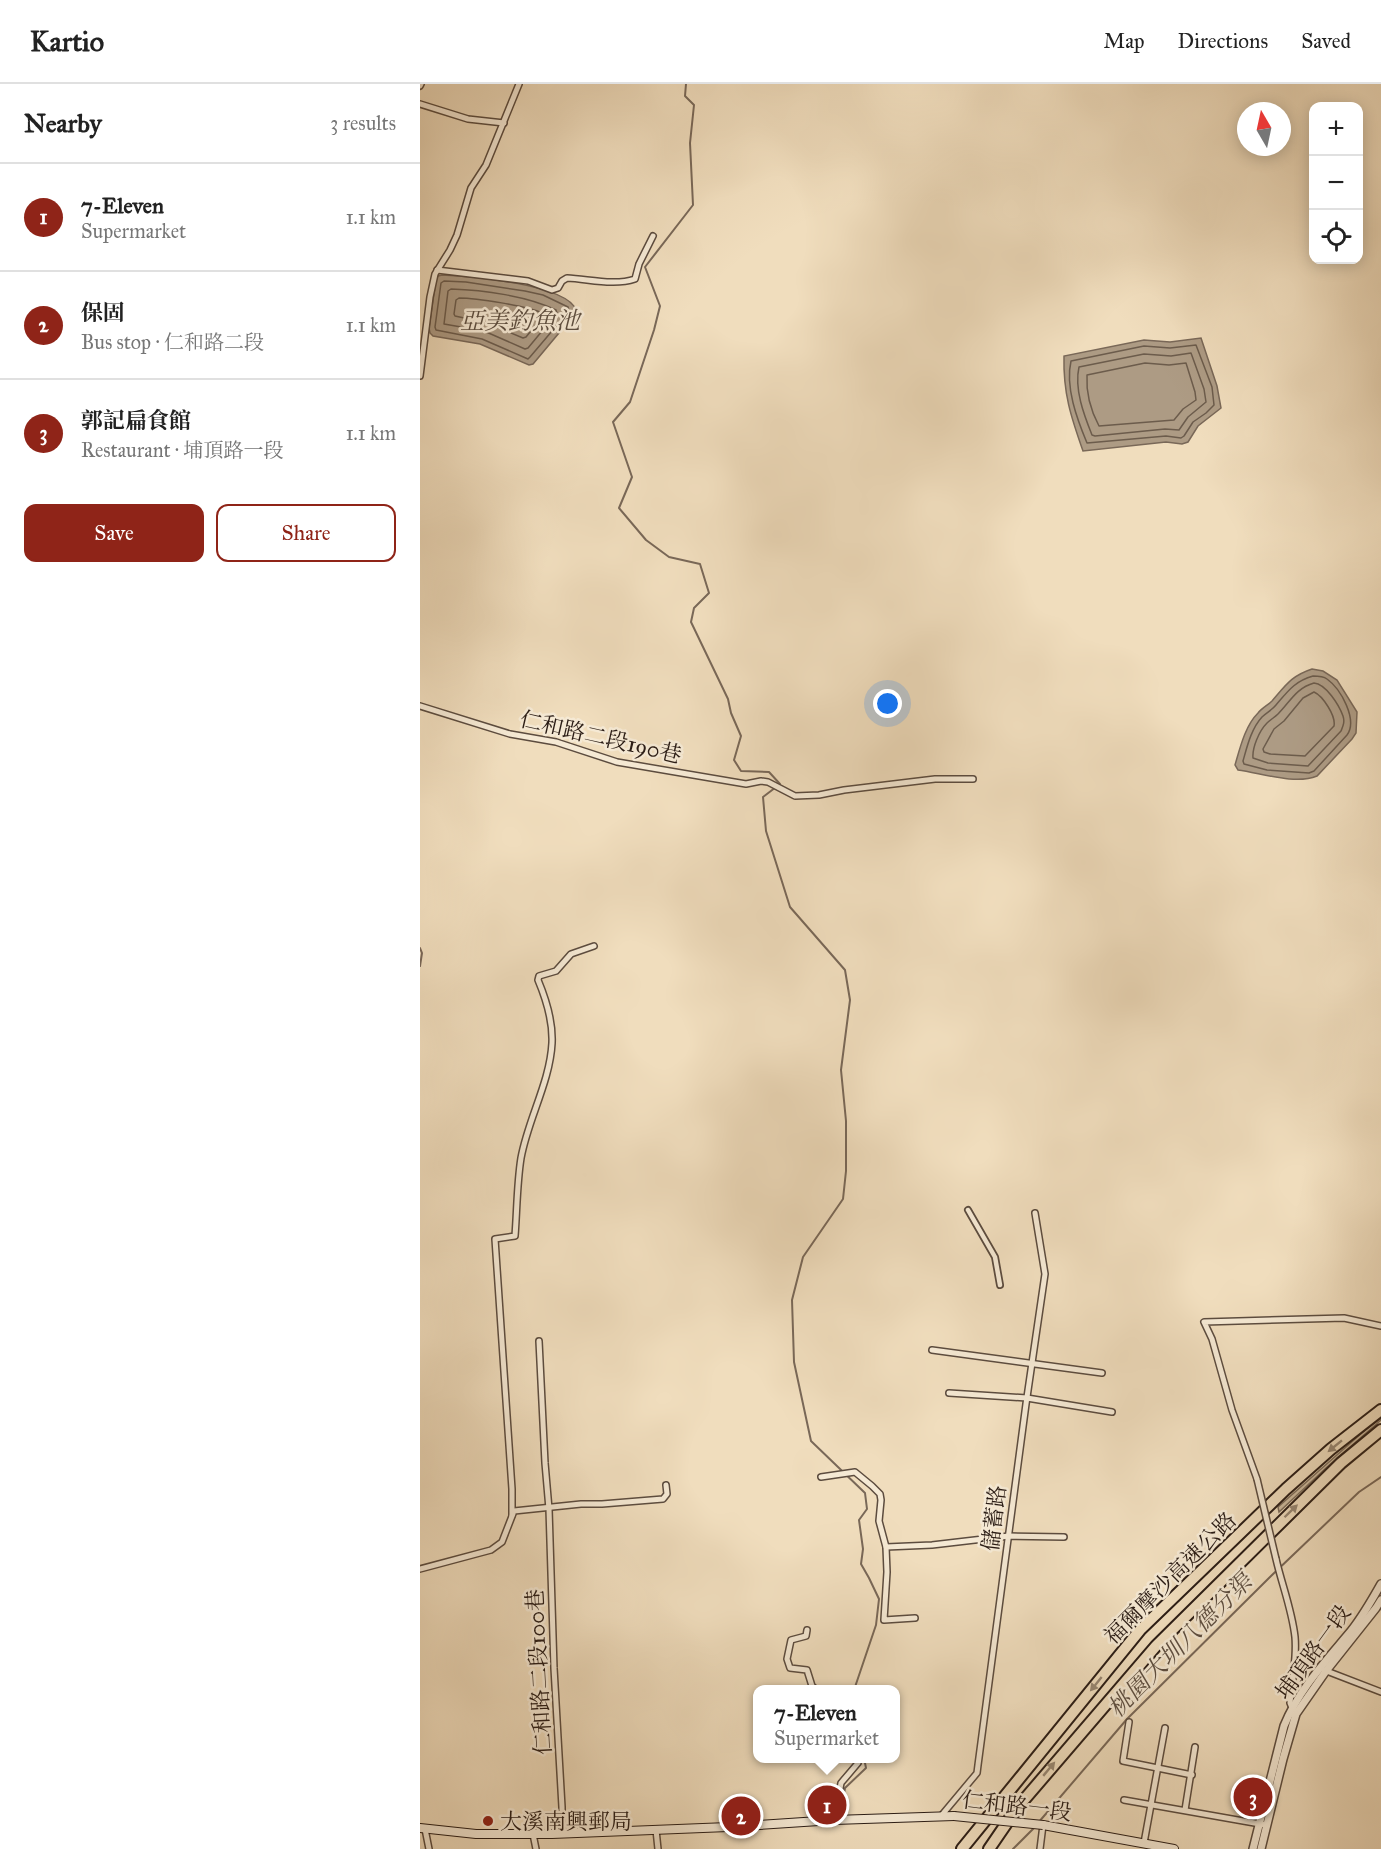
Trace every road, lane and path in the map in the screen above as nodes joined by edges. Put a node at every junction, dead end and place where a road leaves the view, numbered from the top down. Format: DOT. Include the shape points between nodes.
graph roads {
  1 [pos="519,84"];
  2 [pos="420,104"];
  3 [pos="504,123"];
  4 [pos="653,236"];
  5 [pos="437,270"];
  6 [pos="420,376"];
  7 [pos="420,706"];
  8 [pos="973,779"];
  9 [pos="594,946"];
  10 [pos="968,1210"];
  11 [pos="1035,1213"];
  12 [pos="1000,1285"];
  13 [pos="1381,1326"];
  14 [pos="539,1341"];
  15 [pos="932,1350"];
  16 [pos="1032,1364"];
  17 [pos="1102,1373"];
  18 [pos="949,1393"];
  19 [pos="1027,1398"];
  20 [pos="1381,1410"];
  21 [pos="1112,1412"];
  22 [pos="1381,1430"];
  23 [pos="821,1477"];
  24 [pos="666,1485"];
  25 [pos="549,1509"];
  26 [pos="512,1515"];
  27 [pos="1009,1536"];
  28 [pos="1064,1537"];
  29 [pos="886,1547"];
  30 [pos="420,1569"];
  31 [pos="1381,1584"];
  32 [pos="1381,1600"];
  33 [pos="915,1618"];
  34 [pos="807,1630"];
  35 [pos="1323,1669"];
  36 [pos="812,1685"];
  37 [pos="1381,1692"];
  38 [pos="1293,1711"];
  39 [pos="1129,1722"];
  40 [pos="1165,1728"];
  41 [pos="1195,1747"];
  42 [pos="858,1763"];
  43 [pos="1158,1768"];
  44 [pos="1192,1775"];
  45 [pos="1124,1800"];
  46 [pos="1151,1805"];
  47 [pos="1185,1810"];
  48 [pos="941,1816"];
  49 [pos="834,1820"];
  50 [pos="1263,1824"];
  51 [pos="1043,1825"];
  52 [pos="423,1828"];
  53 [pos="656,1830"];
  54 [pos="533,1834"];
  55 [pos="562,1834"];
  56 [pos="1144,1843"];
  57 [pos="429,1849"];
  58 [pos="536,1849"];
  59 [pos="658,1849"];
  60 [pos="962,1849"];
  61 [pos="988,1849"];
  62 [pos="1040,1849"];
  63 [pos="1174,1849"];
  64 [pos="1253,1849"];
  65 [pos="1261,1849"];
  1 -- 3 [label="street"];
  2 -- 3 [label="street" via="468,118"];
  3 -- 5 [label="street" via="471,188 457,235"];
  4 -- 5 [label="street" via="635,279 628,282 567,278 552,290 528,281"];
  5 -- 6 [label="street"];
  7 -- 8 [label="street, 仁和路二段190巷" via="617,762 746,784 768,782 795,796 935,779"];
  9 -- 26 [label="street" via="571,954 556,971 539,976 552,1042 521,1158 516,1236 495,1239"];
  10 -- 12 [label="street" via="995,1257"];
  11 -- 16 [label="street, 儲蓄路" via="1045,1274"];
  13 -- 38 [label="street, bridge" via="1344,1318 1204,1322 1257,1479 1290,1611 1295,1639 1290,1703"];
  14 -- 25 [label="street, 仁和路二段100巷"];
  15 -- 16 [label="street"];
  16 -- 17 [label="street"];
  16 -- 19 [label="street, 儲蓄路"];
  18 -- 19 [label="street"];
  19 -- 21 [label="street"];
  19 -- 27 [label="street, 儲蓄路"];
  20 -- 60 [label="highway, 福爾摩沙高速公路, one-way" via="1286,1489 1140,1630"];
  61 -- 22 [label="highway, 福爾摩沙高速公路, one-way" via="1017,1808 1155,1646 1341,1463"];
  23 -- 29 [label="street" via="855,1472 880,1494 879,1521"];
  24 -- 25 [label="street" via="663,1499"];
  25 -- 26 [label="street" via="521,1509"];
  25 -- 55 [label="street, 仁和路二段100巷"];
  26 -- 30 [label="street" via="502,1542 491,1550"];
  27 -- 28 [label="street"];
  27 -- 29 [label="street"];
  27 -- 48 [label="street, 儲蓄路" via="976,1773"];
  29 -- 33 [label="street" via="884,1620"];
  31 -- 35 [label="street, 埔頂路一段"];
  32 -- 35 [label="street, 埔頂路一段"];
  34 -- 36 [label="street" via="806,1636 791,1640 787,1659 790,1668 807,1670"];
  35 -- 37 [label="street"];
  35 -- 38 [label="street, 埔頂路一段"];
  38 -- 50 [label="street, 埔頂路一段" via="1284,1726"];
  39 -- 43 [label="street" via="1123,1761"];
  40 -- 43 [label="street"];
  41 -- 44 [label="street"];
  42 -- 49 [label="street" via="841,1783"];
  43 -- 44 [label="street"];
  43 -- 46 [label="street"];
  44 -- 47 [label="street"];
  45 -- 46 [label="street"];
  46 -- 47 [label="street"];
  46 -- 56 [label="street"];
  47 -- 50 [label="street"];
  48 -- 49 [label="main road, 仁和路一段"];
  48 -- 51 [label="main road, 仁和路一段, bridge"];
  49 -- 53 [label="main road, 仁和路一段"];
  50 -- 64 [label="street, 埔頂路一段"];
  50 -- 65 [label="street, 埔頂路一段"];
  51 -- 56 [label="main road, 仁和路一段"];
  51 -- 62 [label="street"];
  52 -- 54 [label="main road, 仁和路一段" via="476,1834"];
  52 -- 57 [label="street"];
  53 -- 55 [label="main road, 仁和路一段"];
  53 -- 59 [label="street"];
  54 -- 55 [label="main road, 仁和路一段"];
  54 -- 58 [label="street"];
  56 -- 63 [label="main road, 仁和路一段"];
}
